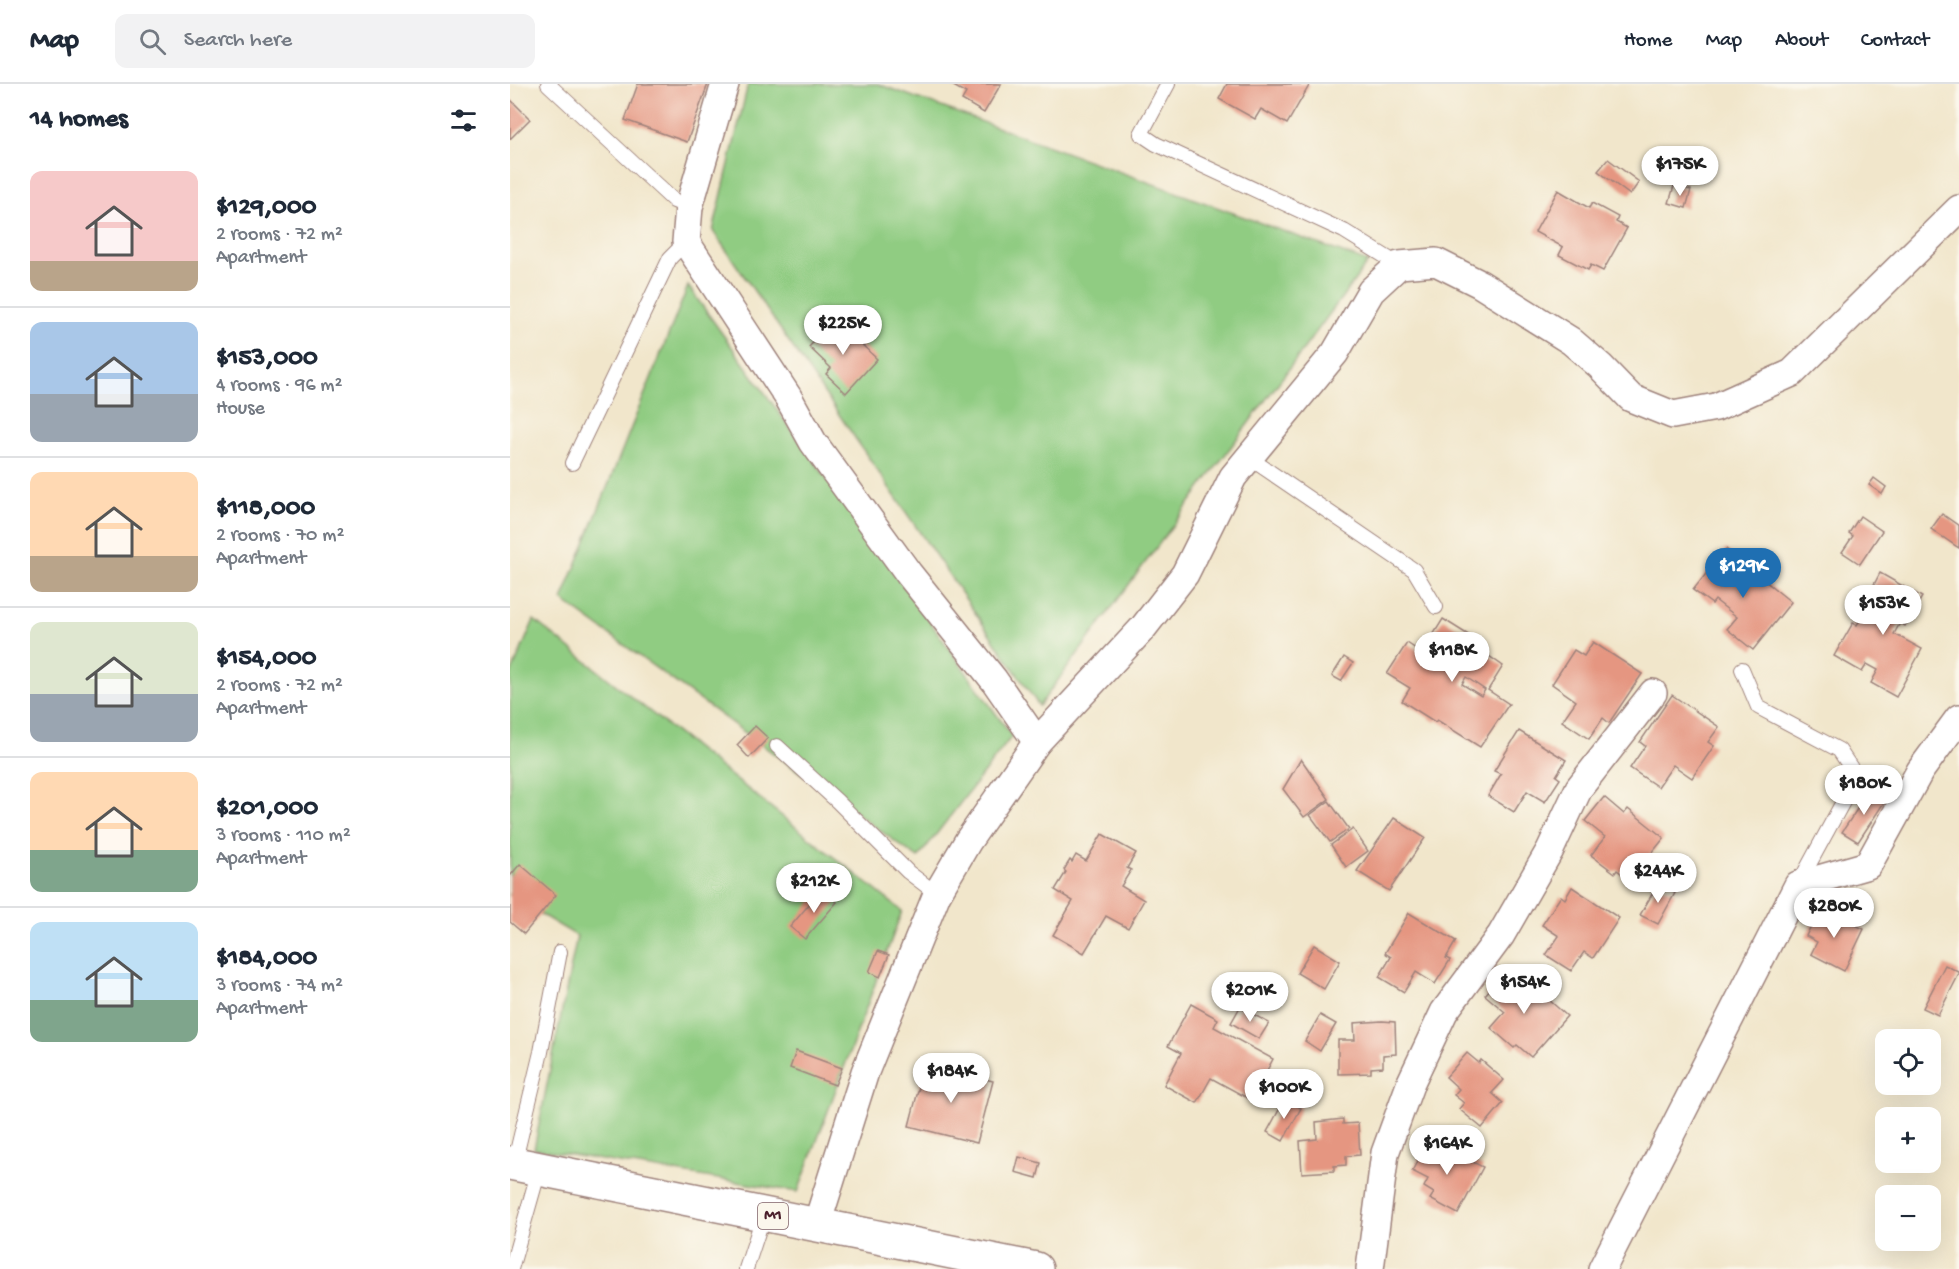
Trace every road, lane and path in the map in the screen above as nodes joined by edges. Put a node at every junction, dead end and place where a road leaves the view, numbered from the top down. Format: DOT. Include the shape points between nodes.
graph roads {
  1 [pos="548,84"];
  2 [pos="725,84"];
  3 [pos="1168,84"];
  4 [pos="689,207"];
  5 [pos="1959,209"];
  6 [pos="686,242"];
  7 [pos="1399,265"];
  8 [pos="1248,457"];
  9 [pos="572,463"];
  10 [pos="1436,608"];
  11 [pos="1742,669"];
  12 [pos="1653,693"];
  13 [pos="1959,718"];
  14 [pos="1037,742"];
  15 [pos="777,746"];
  16 [pos="1798,885"];
  17 [pos="937,894"];
  18 [pos="560,952"];
  19 [pos="521,1166"];
  20 [pos="764,1214"];
  21 [pos="817,1224"];
  22 [pos="970,1262"];
  23 [pos="511,1269"];
  24 [pos="746,1269"];
  25 [pos="1036,1269"];
  26 [pos="1370,1269"];
  27 [pos="1602,1269"];
  1 -- 4 [label="lane" via="674,201"];
  2 -- 4 [label="street"];
  3 -- 7 [label="lane" via="1141,134 1344,231"];
  4 -- 6 [label="street"];
  5 -- 7 [label="street" via="1792,373 1716,407 1673,415 1630,398 1571,341 1480,284 1436,262"];
  6 -- 9 [label="lane" via="670,258"];
  6 -- 14 [label="street" via="788,397 813,442"];
  7 -- 8 [label="street" via="1371,291 1335,354"];
  8 -- 10 [label="lane" via="1414,570"];
  8 -- 14 [label="street" via="1233,477 1185,574 1143,628"];
  11 -- 16 [label="lane" via="1758,707 1839,750 1851,768 1850,789"];
  12 -- 26 [label="street" via="1579,788 1550,850 1501,935 1444,1012 1411,1082 1385,1153"];
  13 -- 16 [label="street" via="1920,771 1868,865"];
  14 -- 17 [label="street" via="968,841"];
  15 -- 17 [label="lane" via="908,872"];
  16 -- 27 [label="street"];
  17 -- 21 [label="street" via="865,1072"];
  18 -- 19 [label="lane"];
  19 -- 20 [label="highway, M1"];
  19 -- 23 [label="lane"];
  20 -- 21 [label="highway, M1"];
  20 -- 24 [label="lane"];
  21 -- 22 [label="highway, M1"];
  22 -- 25 [label="highway, M1"];
}
